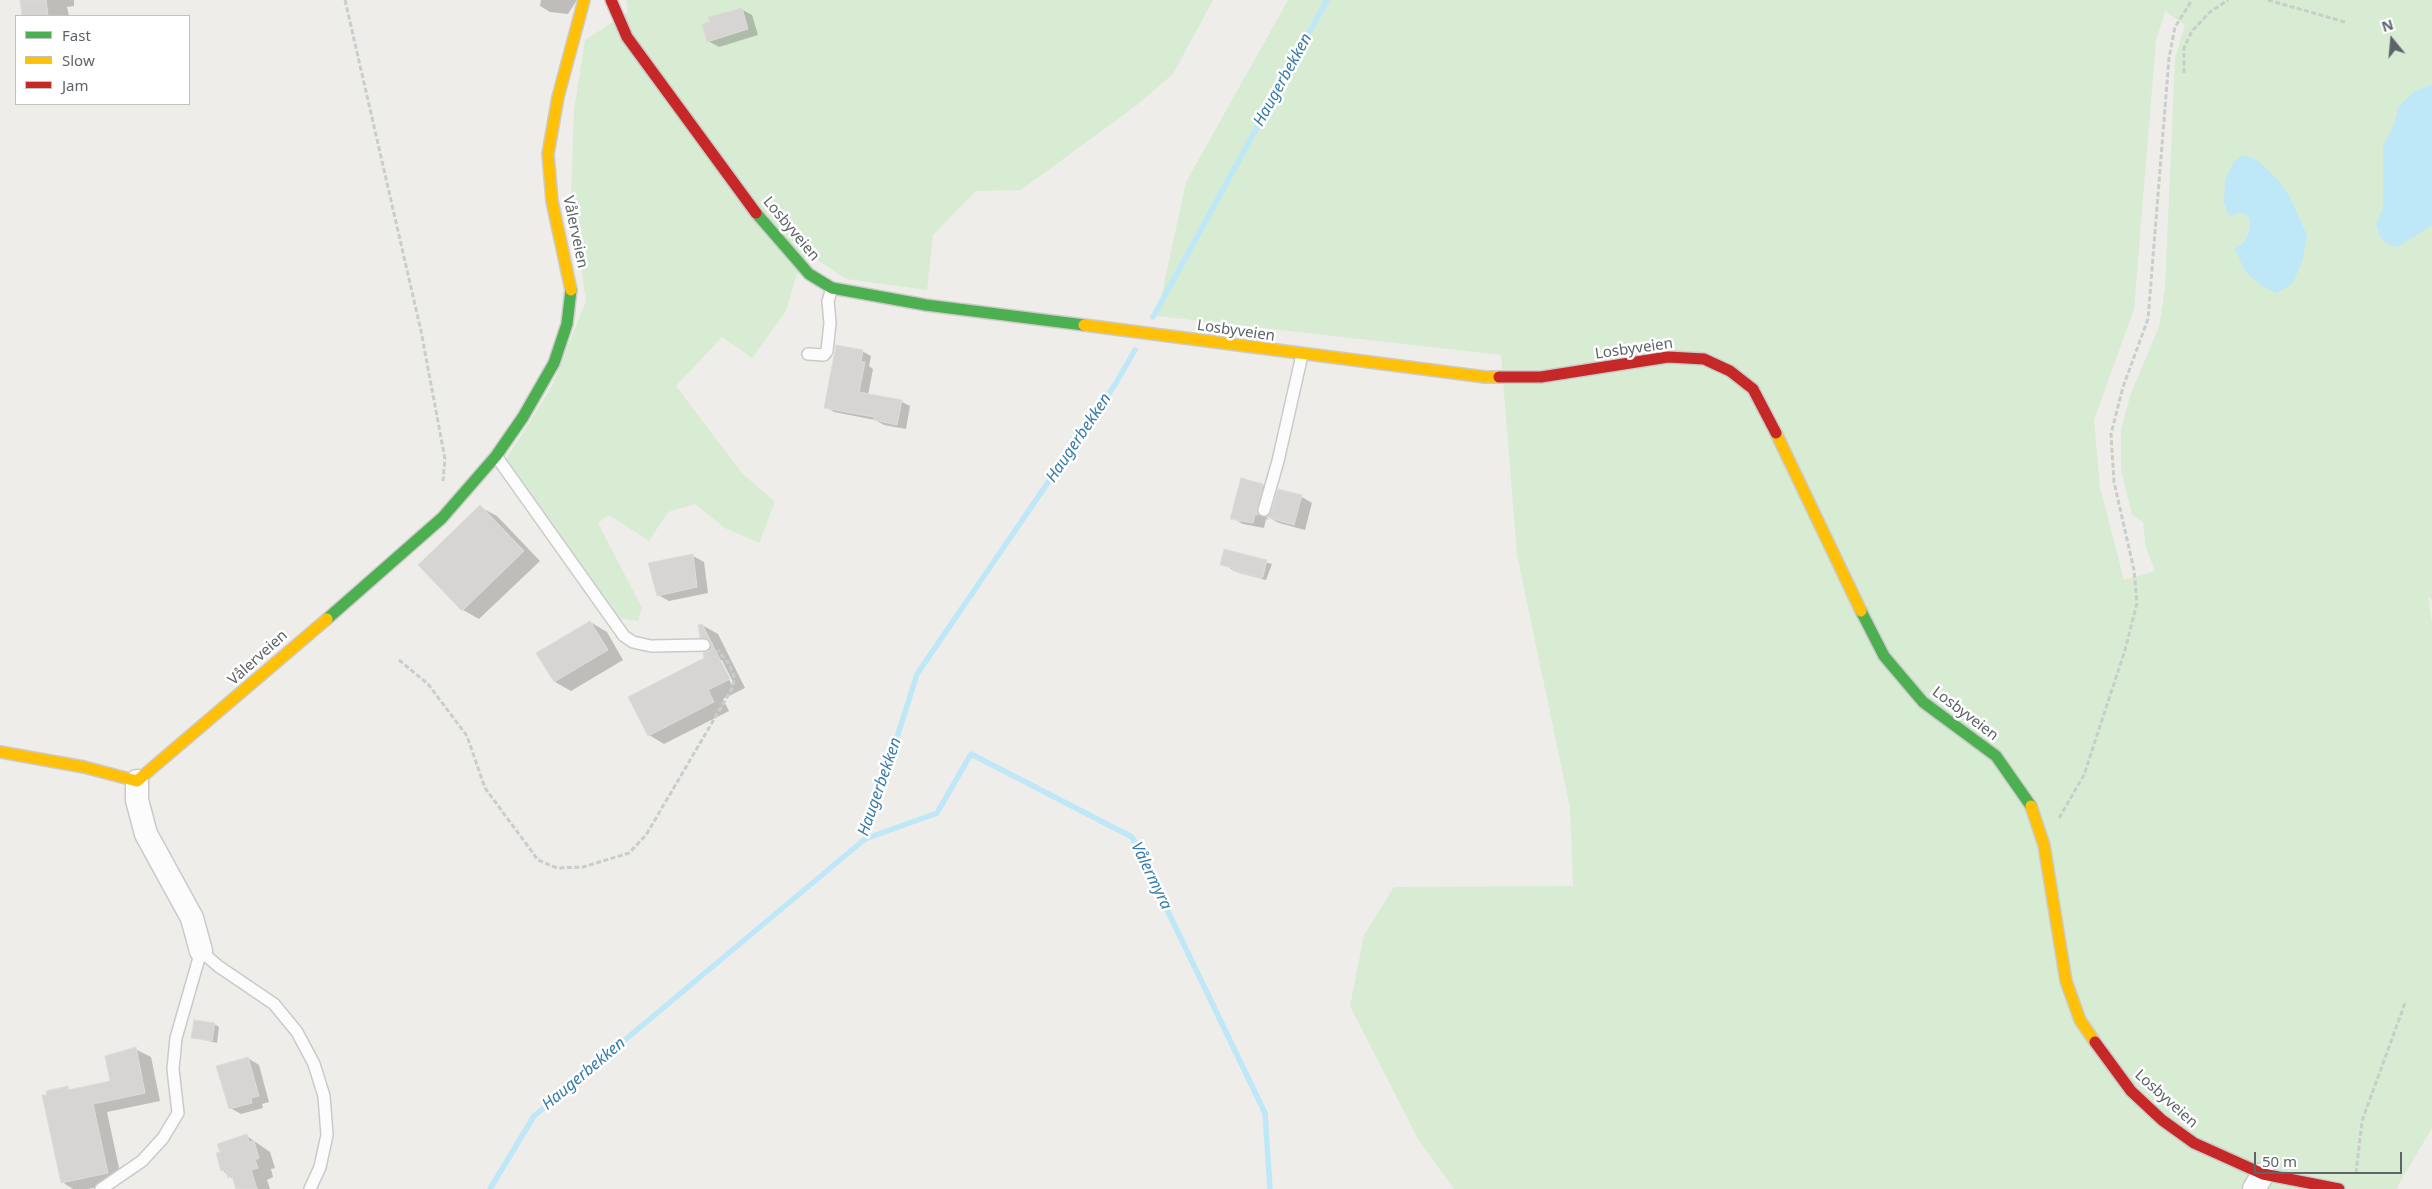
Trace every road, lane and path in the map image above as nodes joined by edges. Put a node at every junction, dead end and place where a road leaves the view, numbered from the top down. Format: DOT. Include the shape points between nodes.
graph roads {
  1 [pos="345,0"];
  2 [pos="584,0"];
  3 [pos="610,0"];
  4 [pos="2192,0"];
  5 [pos="2228,0"];
  6 [pos="2268,0"];
  7 [pos="2345,22"];
  8 [pos="2184,73"];
  9 [pos="832,288"];
  10 [pos="808,354"];
  11 [pos="1302,355"];
  12 [pos="496,456"];
  13 [pos="1264,510"];
  14 [pos="442,518"];
  15 [pos="704,644"];
  16 [pos="399,660"];
  17 [pos="0,752"];
  18 [pos="137,782"];
  19 [pos="2044,845"];
  20 [pos="201,951"];
  21 [pos="2405,1003"];
  22 [pos="2355,1179"];
  23 [pos="2259,1181"];
  24 [pos="101,1189"];
  25 [pos="310,1189"];
  26 [pos="2338,1189"];
  1 -- 14 [label="path" via="423,340 445,459"];
  2 -- 12 [label="main road, Vålerveien" via="558,97 548,154 552,201 571,293 567,324 554,363"];
  3 -- 9 [label="main road, Losbyveien" via="627,36 767,227 809,274"];
  4 -- 19 [label="path" via="2175,27 2169,58 2148,319 2123,387 2111,434 2114,482 2134,570 2137,603 2084,774"];
  5 -- 8 [label="path" via="2210,12 2192,31 2184,48"];
  6 -- 7 [label="path"];
  9 -- 10 [label="lane" via="828,301 827,351 824,355"];
  9 -- 11 [label="main road, Losbyveien" via="926,305"];
  11 -- 13 [label="lane"];
  11 -- 19 [label="main road, Losbyveien" via="1485,377 1541,377 1668,357 1704,359 1730,371 1753,389 1764,407 1844,579 1884,656 1923,702 1996,756 2030,804"];
  12 -- 14 [label="main road, Vålerveien"];
  12 -- 15 [label="lane" via="624,636 633,642 651,646"];
  14 -- 18 [label="main road, Vålerveien"];
  15 -- 16 [label="path" via="721,652 729,664 734,684 646,835 629,853 583,867 566,868 538,860 485,788 467,736 428,684"];
  17 -- 18 [label="main road" via="84,766"];
  18 -- 20 [label="street" via="137,800 146,834 192,918"];
  19 -- 23 [label="main road, Losbyveien" via="2066,982 2080,1020 2130,1091 2162,1120"];
  20 -- 24 [label="lane" via="176,1038 173,1070 178,1113 163,1138 142,1161"];
  20 -- 25 [label="lane" via="274,1004 297,1032 314,1064 324,1096 327,1135 320,1167"];
  21 -- 22 [label="path" via="2362,1121"];
  23 -- 26 [label="main road, Losbyveien"];
}
